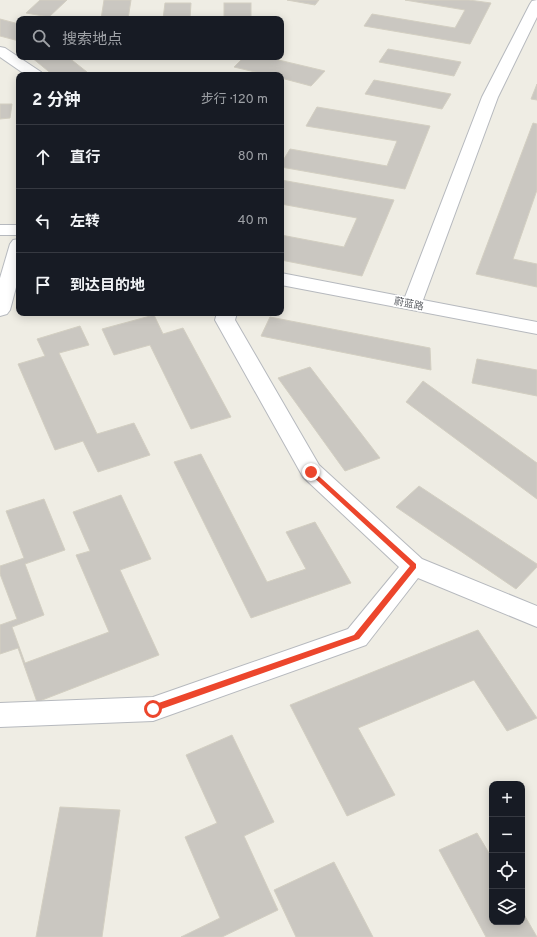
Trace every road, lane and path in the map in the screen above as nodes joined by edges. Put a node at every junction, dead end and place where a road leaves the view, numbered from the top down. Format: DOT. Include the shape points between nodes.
graph roads {
  1 [pos="537,4"];
  2 [pos="0,51"];
  3 [pos="32,72"];
  4 [pos="0,230"];
  5 [pos="16,230"];
  6 [pos="16,254"];
  7 [pos="284,280"];
  8 [pos="412,304"];
  9 [pos="0,310"];
  10 [pos="226,316"];
  11 [pos="537,328"];
  12 [pos="414,566"];
  13 [pos="537,617"];
  14 [pos="0,715"];
  1 -- 8 [label="street" via="490,97"];
  2 -- 3 [label="street"];
  4 -- 5 [label="street"];
  6 -- 9 [label="street"];
  7 -- 8 [label="street, 蔚蓝路"];
  8 -- 11 [label="street, 蔚蓝路"];
  10 -- 12 [label="street" via="225,320 311,472"];
  12 -- 13 [label="street"];
  12 -- 14 [label="street" via="357,637 153,709"];
}
